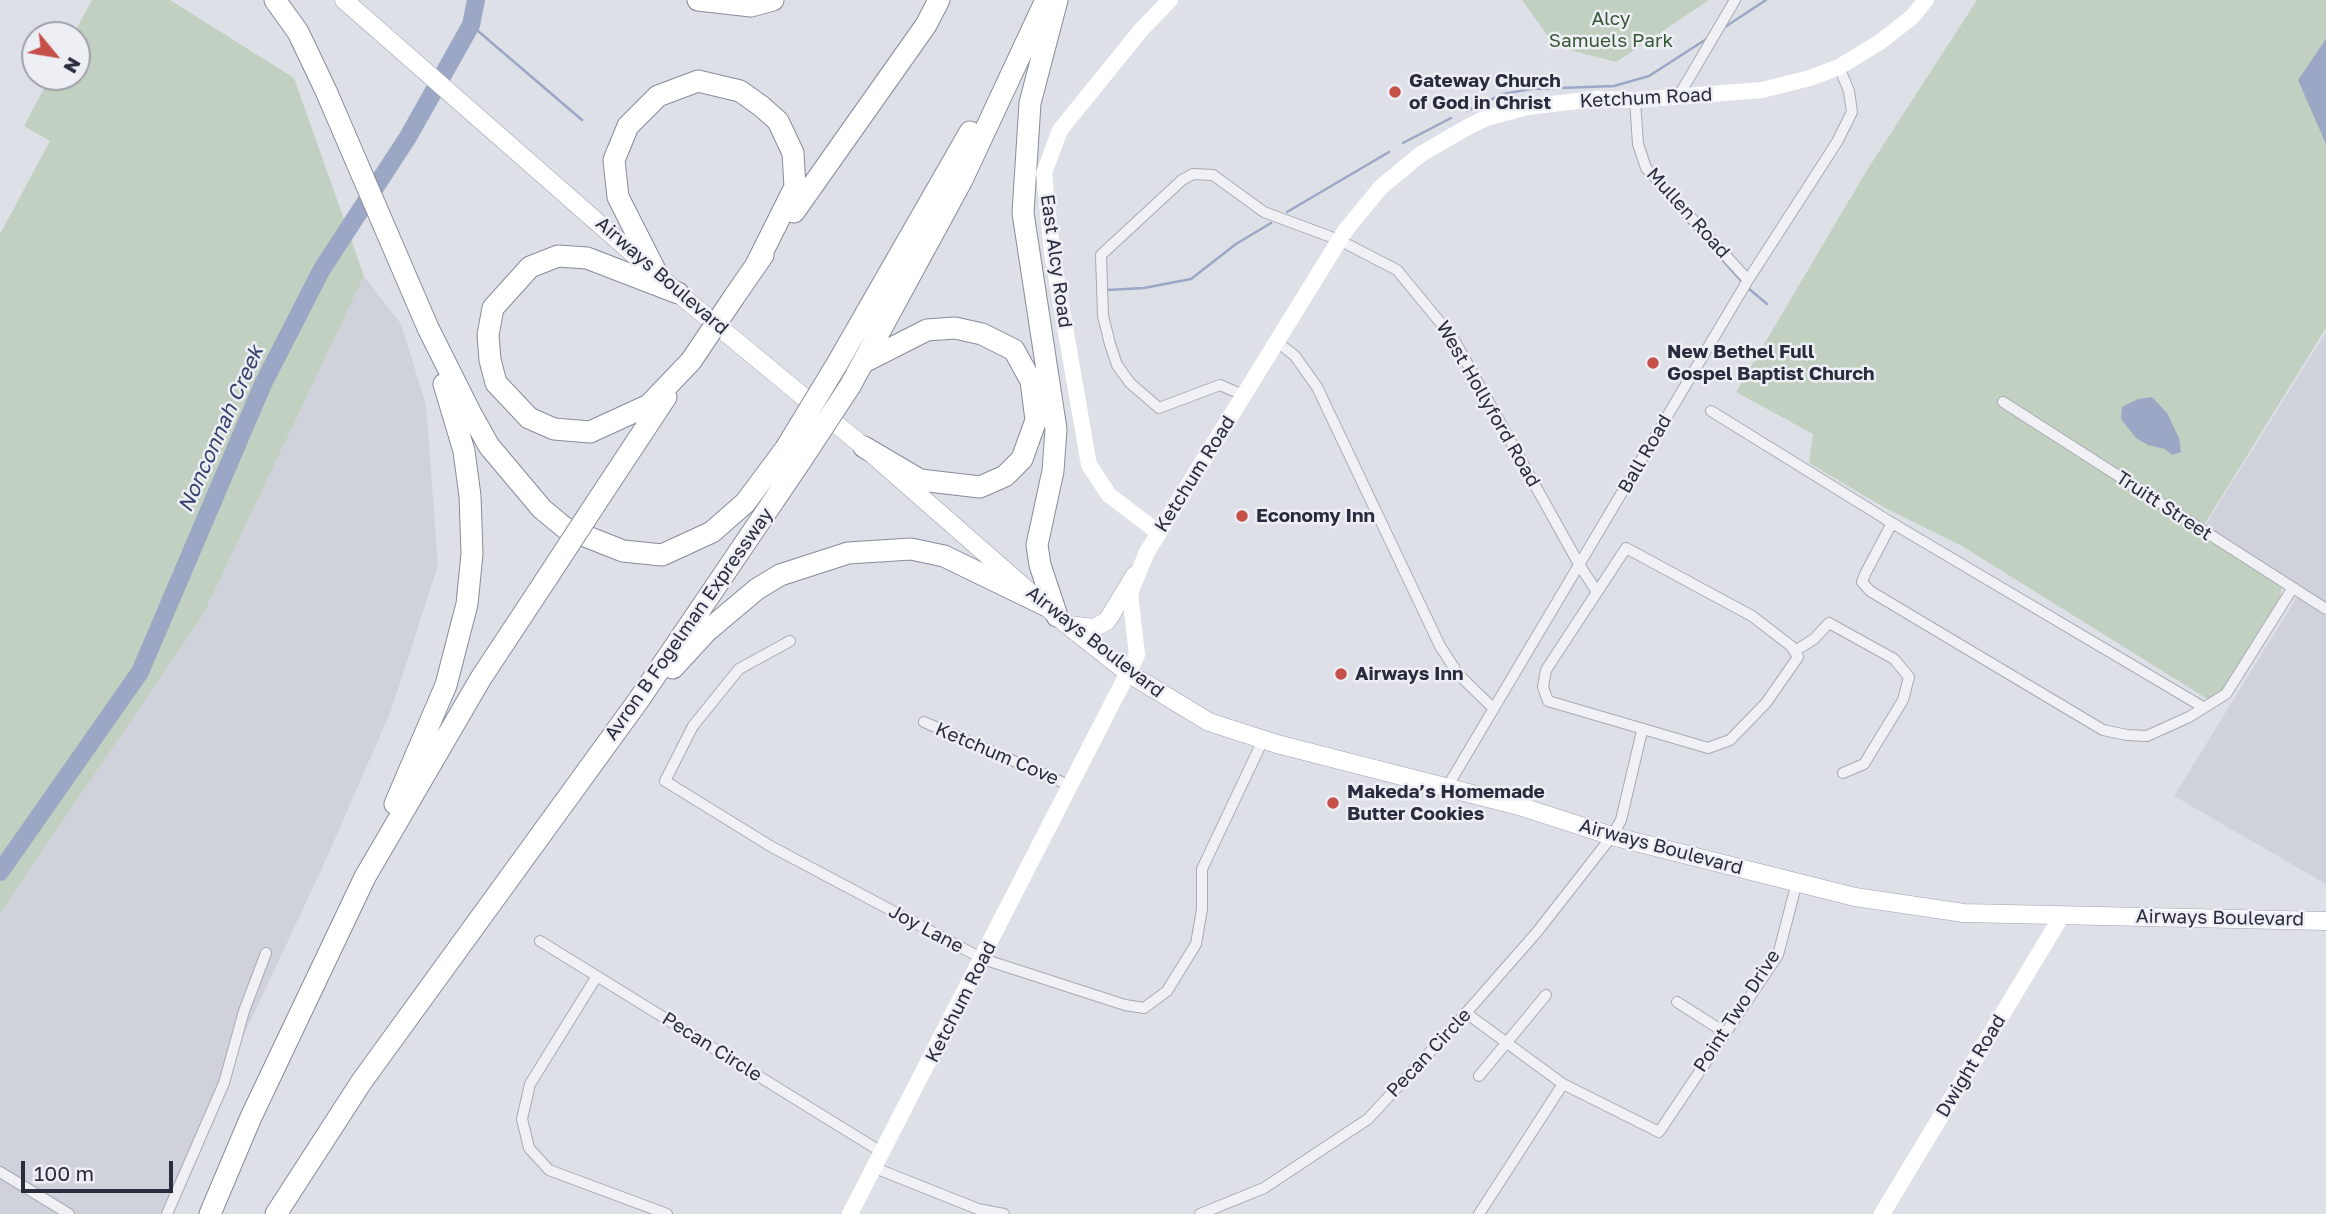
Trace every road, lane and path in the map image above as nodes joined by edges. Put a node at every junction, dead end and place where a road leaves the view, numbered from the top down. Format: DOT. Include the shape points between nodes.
graph roads {
  1 [pos="275,0"];
  2 [pos="331,0"];
  3 [pos="344,0"];
  4 [pos="698,0"];
  5 [pos="773,0"];
  6 [pos="939,0"];
  7 [pos="1046,0"];
  8 [pos="1057,0"];
  9 [pos="1170,0"];
  10 [pos="1735,0"];
  11 [pos="1926,0"];
  12 [pos="369,25"];
  13 [pos="1022,50"];
  14 [pos="1839,67"];
  15 [pos="1678,97"];
  16 [pos="1634,100"];
  17 [pos="1339,240"];
  18 [pos="756,265"];
  19 [pos="655,270"];
  20 [pos="1745,284"];
  21 [pos="678,293"];
  22 [pos="425,321"];
  23 [pos="1276,341"];
  24 [pos="691,361"];
  25 [pos="864,362"];
  26 [pos="1243,395"];
  27 [pos="2003,402"];
  28 [pos="1711,411"];
  29 [pos="864,447"];
  30 [pos="794,454"];
  31 [pos="1892,523"];
  32 [pos="1159,533"];
  33 [pos="1580,566"];
  34 [pos="1135,575"];
  35 [pos="2292,589"];
  36 [pos="1597,592"];
  37 [pos="2326,609"];
  38 [pos="1056,615"];
  39 [pos="790,642"];
  40 [pos="1795,652"];
  41 [pos="1128,673"];
  42 [pos="638,701"];
  43 [pos="1492,707"];
  44 [pos="2203,707"];
  45 [pos="924,722"];
  46 [pos="1642,731"];
  47 [pos="1263,740"];
  48 [pos="1843,773"];
  49 [pos="1071,786"];
  50 [pos="1446,789"];
  51 [pos="1612,836"];
  52 [pos="365,877"];
  53 [pos="1797,883"];
  54 [pos="2061,917"];
  55 [pos="2321,917"];
  56 [pos="540,941"];
  57 [pos="266,953"];
  58 [pos="983,959"];
  59 [pos="597,976"];
  60 [pos="1546,995"];
  61 [pos="1677,1002"];
  62 [pos="1466,1013"];
  63 [pos="1724,1032"];
  64 [pos="1505,1043"];
  65 [pos="1479,1076"];
  66 [pos="1563,1084"];
  67 [pos="883,1153"];
  68 [pos="875,1168"];
  69 [pos="0,1172"];
  70 [pos="69,1214"];
  71 [pos="167,1214"];
  72 [pos="210,1214"];
  73 [pos="276,1214"];
  74 [pos="667,1214"];
  75 [pos="850,1214"];
  76 [pos="1004,1214"];
  77 [pos="1200,1214"];
  78 [pos="1479,1214"];
  79 [pos="1882,1214"];
  1 -- 22 [label="highway" via="298,32 326,91"];
  2 -- 12 [label="main road"];
  3 -- 12 [label="main road, Airways Boulevard"];
  4 -- 5 [label="highway" via="751,6"];
  6 -- 18 [label="highway" via="926,25"];
  7 -- 13 [label="highway, Avron B Fogelman Expressway"];
  8 -- 38 [label="highway" via="1030,103 1023,213 1056,429 1053,471 1037,545"];
  9 -- 32 [label="main road, East Alcy Road" via="1060,130 1044,173 1052,252 1088,465 1109,495"];
  10 -- 15 [label="street"];
  11 -- 14 [label="main road" via="1912,18"];
  12 -- 19 [label="main road, Airways Boulevard"];
  13 -- 25 [label="highway, Avron B Fogelman Expressway" via="962,180"];
  13 -- 30 [label="highway, bridge" via="837,364"];
  14 -- 15 [label="main road, Ketchum Road" via="1762,90"];
  14 -- 20 [label="street, Ball Road" via="1852,112 1838,142"];
  15 -- 16 [label="main road, Ketchum Road"];
  16 -- 17 [label="main road, Ketchum Road" via="1593,99 1486,118 1421,154 1392,178"];
  16 -- 20 [label="street, Mullen Road" via="1638,144 1646,167"];
  17 -- 23 [label="main road, Ketchum Road"];
  17 -- 26 [label="street, West Hollyford Road" via="1264,212 1226,183 1202,173 1182,180 1101,255 1103,316 1110,344 1117,365 1144,398 1165,407 1220,385"];
  17 -- 33 [label="street, West Hollyford Road" via="1398,270 1447,329"];
  18 -- 19 [label="highway" via="795,187 793,153 778,121 761,106 740,91 698,81 658,96 628,126 614,160 618,197"];
  18 -- 24 [label="highway, bridge"];
  19 -- 21 [label="main road, Airways Boulevard"];
  20 -- 33 [label="street, Ball Road"];
  21 -- 24 [label="highway" via="587,258 558,256 530,267 493,308 490,360 496,383 529,418 554,429 590,432 649,405"];
  21 -- 29 [label="main road, Airways Boulevard"];
  22 -- 30 [label="highway" via="489,446 517,482 565,528 623,551 662,555 712,532"];
  22 -- 52 [label="highway" via="459,432 469,485 472,554 467,604 446,685"];
  23 -- 26 [label="main road, Ketchum Road"];
  23 -- 43 [label="street" via="1317,387 1440,646 1458,674"];
  24 -- 52 [label="highway, bridge" via="481,678"];
  25 -- 29 [label="highway" via="927,330 955,328 982,334 1014,350 1031,381 1036,420 1022,459 1004,476 980,487 920,480"];
  25 -- 30 [label="highway, Avron B Fogelman Expressway, bridge"];
  26 -- 32 [label="main road, Ketchum Road"];
  27 -- 35 [label="street, Truitt Street"];
  28 -- 31 [label="street"];
  29 -- 38 [label="main road, Airways Boulevard"];
  30 -- 42 [label="highway, Avron B Fogelman Expressway"];
  31 -- 44 [label="street"];
  31 -- 44 [label="street" via="1863,582 1934,631 2103,730 2147,736"];
  32 -- 34 [label="main road, Ketchum Road"];
  33 -- 36 [label="street, West Hollyford Road"];
  33 -- 43 [label="street, Ball Road"];
  34 -- 38 [label="main road" via="1107,621 1094,628"];
  34 -- 41 [label="main road, Ketchum Road" via="1130,593 1137,655"];
  35 -- 37 [label="street, Truitt Street"];
  35 -- 44 [label="street" via="2226,694"];
  36 -- 40 [label="street" via="1626,548 1752,616"];
  36 -- 46 [label="street" via="1546,670 1543,687 1548,701"];
  38 -- 41 [label="main road, Airways Boulevard"];
  38 -- 42 [label="highway" via="944,556 911,549 848,553 792,570 757,589 707,631"];
  39 -- 58 [label="street, Joy Lane" via="739,669 694,726 665,781 772,847"];
  40 -- 46 [label="street" via="1798,657 1766,703 1730,740 1708,748"];
  40 -- 48 [label="street" via="1829,622 1894,659 1909,677 1903,700 1864,764"];
  41 -- 47 [label="main road, Airways Boulevard" via="1201,719"];
  41 -- 49 [label="main road, Ketchum Road"];
  42 -- 73 [label="highway, Avron B Fogelman Expressway" via="362,1081"];
  43 -- 50 [label="street, Ball Road"];
  45 -- 49 [label="street, Ketchum Cove"];
  46 -- 51 [label="street, Pecan Circle" via="1621,820"];
  47 -- 50 [label="main road, Airways Boulevard"];
  47 -- 58 [label="street, Joy Lane" via="1202,869 1196,944 1167,991 1143,1007 1125,1005"];
  49 -- 58 [label="main road, Ketchum Road"];
  50 -- 51 [label="main road, Airways Boulevard" via="1519,806"];
  51 -- 53 [label="main road, Airways Boulevard"];
  51 -- 62 [label="street, Pecan Circle" via="1538,932"];
  52 -- 72 [label="highway"];
  53 -- 54 [label="main road, Airways Boulevard" via="1855,897 1964,913"];
  53 -- 63 [label="street, Point Two Drive" via="1778,955"];
  54 -- 55 [label="main road, Airways Boulevard"];
  54 -- 79 [label="main road, Dwight Road"];
  56 -- 59 [label="street, Pecan Circle"];
  57 -- 71 [label="street" via="224,1083"];
  58 -- 67 [label="main road, Ketchum Road"];
  59 -- 67 [label="street, Pecan Circle"];
  59 -- 74 [label="street" via="530,1084 522,1119 529,1148 549,1171"];
  60 -- 64 [label="street"];
  61 -- 63 [label="street"];
  62 -- 64 [label="street"];
  62 -- 77 [label="street, Pecan Circle" via="1367,1119 1264,1188"];
  63 -- 66 [label="street, Point Two Drive" via="1659,1132"];
  64 -- 65 [label="street"];
  64 -- 66 [label="street"];
  66 -- 78 [label="street"];
  67 -- 68 [label="main road, Ketchum Road"];
  68 -- 75 [label="main road, Ketchum Road"];
  68 -- 76 [label="street" via="978,1209"];
  69 -- 70 [label="street"];
}
